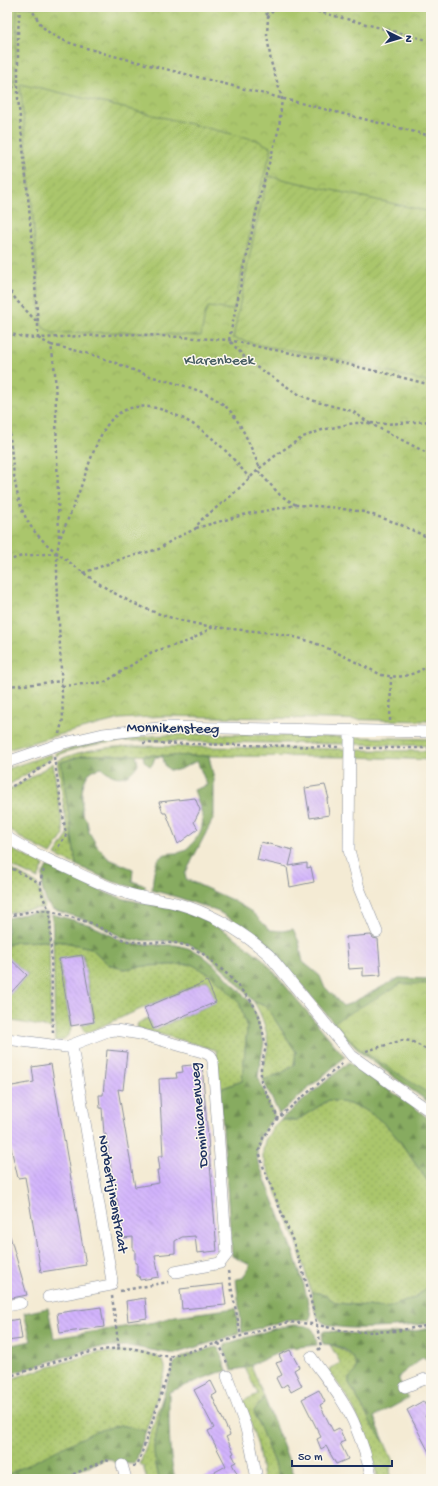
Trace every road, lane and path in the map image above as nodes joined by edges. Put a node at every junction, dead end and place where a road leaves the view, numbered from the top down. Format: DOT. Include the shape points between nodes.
graph roads {
  1 [pos="20,7"];
  2 [pos="30,7"];
  3 [pos="264,7"];
  4 [pos="276,7"];
  5 [pos="300,7"];
  6 [pos="268,17"];
  7 [pos="431,41"];
  8 [pos="18,84"];
  9 [pos="7,92"];
  10 [pos="282,98"];
  11 [pos="431,136"];
  12 [pos="7,287"];
  13 [pos="38,324"];
  14 [pos="7,333"];
  15 [pos="38,338"];
  16 [pos="230,340"];
  17 [pos="52,346"];
  18 [pos="431,385"];
  19 [pos="7,415"];
  20 [pos="431,421"];
  21 [pos="369,423"];
  22 [pos="431,455"];
  23 [pos="259,470"];
  24 [pos="250,479"];
  25 [pos="297,505"];
  26 [pos="195,529"];
  27 [pos="431,539"];
  28 [pos="59,541"];
  29 [pos="57,553"];
  30 [pos="7,561"];
  31 [pos="83,573"];
  32 [pos="214,627"];
  33 [pos="431,664"];
  34 [pos="391,677"];
  35 [pos="62,681"];
  36 [pos="7,686"];
  37 [pos="62,686"];
  38 [pos="350,731"];
  39 [pos="390,731"];
  40 [pos="431,732"];
  41 [pos="140,743"];
  42 [pos="56,745"];
  43 [pos="350,747"];
  44 [pos="431,748"];
  45 [pos="61,756"];
  46 [pos="55,759"];
  47 [pos="7,762"];
  48 [pos="7,788"];
  49 [pos="7,837"];
  50 [pos="50,860"];
  51 [pos="7,866"];
  52 [pos="40,883"];
  53 [pos="50,911"];
  54 [pos="7,916"];
  55 [pos="377,932"];
  56 [pos="7,1039"];
  57 [pos="54,1046"];
  58 [pos="72,1046"];
  59 [pos="431,1052"];
  60 [pos="352,1056"];
  61 [pos="431,1112"];
  62 [pos="278,1118"];
  63 [pos="173,1277"];
  64 [pos="230,1282"];
  65 [pos="111,1289"];
  66 [pos="48,1297"];
  67 [pos="21,1303"];
  68 [pos="7,1306"];
  69 [pos="431,1325"];
  70 [pos="317,1326"];
  71 [pos="241,1337"];
  72 [pos="220,1343"];
  73 [pos="120,1349"];
  74 [pos="170,1357"];
  75 [pos="312,1357"];
  76 [pos="227,1376"];
  77 [pos="7,1377"];
  78 [pos="431,1380"];
  79 [pos="404,1387"];
  80 [pos="122,1465"];
  81 [pos="62,1479"];
  82 [pos="126,1479"];
  83 [pos="257,1479"];
  84 [pos="372,1479"];
  1 -- 8 [label="path"];
  2 -- 10 [label="path" via="43,27 51,34 67,41 106,54"];
  3 -- 6 [label="path"];
  4 -- 6 [label="path"];
  5 -- 7 [label="path"];
  6 -- 10 [label="path" via="267,35"];
  8 -- 9 [label="path"];
  8 -- 13 [label="path"];
  10 -- 11 [label="path"];
  10 -- 16 [label="path" via="279,128 259,199"];
  12 -- 13 [label="path"];
  13 -- 15 [label="path"];
  14 -- 15 [label="path"];
  15 -- 16 [label="path" via="130,334"];
  15 -- 17 [label="path"];
  16 -- 18 [label="path"];
  16 -- 21 [label="path" via="250,363 300,395 352,411"];
  17 -- 23 [label="path" via="104,358 148,375 184,385 224,405 234,417"];
  17 -- 28 [label="path" via="55,372"];
  19 -- 29 [label="path" via="21,506 33,529"];
  20 -- 21 [label="path"];
  21 -- 22 [label="path"];
  21 -- 23 [label="path" via="354,423 303,437"];
  23 -- 24 [label="path"];
  23 -- 25 [label="path" via="280,495"];
  24 -- 26 [label="path" via="201,520"];
  24 -- 28 [label="path" via="213,439 179,415 147,406 130,408 112,419 101,436"];
  25 -- 26 [label="path" via="247,514"];
  25 -- 27 [label="path" via="364,512 397,523"];
  26 -- 31 [label="path" via="159,549"];
  28 -- 29 [label="path"];
  29 -- 30 [label="path" via="22,556"];
  29 -- 31 [label="path"];
  29 -- 35 [label="path"];
  31 -- 32 [label="path" via="134,605 178,620"];
  32 -- 34 [label="path" via="303,639"];
  32 -- 37 [label="path" via="189,641 152,652 105,682"];
  33 -- 34 [label="path" via="404,677"];
  34 -- 39 [label="path"];
  35 -- 36 [label="path"];
  35 -- 37 [label="path"];
  37 -- 42 [label="path" via="63,719"];
  38 -- 39 [label="street, Monnikensteeg"];
  38 -- 42 [label="street, Monnikensteeg" via="168,727 103,734"];
  38 -- 43 [label="street"];
  39 -- 40 [label="street, Monnikensteeg"];
  41 -- 43 [label="path, Monnikensteeg"];
  42 -- 46 [label="path"];
  42 -- 47 [label="street, Monnikensteeg"];
  43 -- 44 [label="path, Monnikensteeg"];
  43 -- 55 [label="street" via="349,850 359,888"];
  45 -- 46 [label="path"];
  46 -- 48 [label="path"];
  46 -- 50 [label="path" via="66,835"];
  49 -- 50 [label="street"];
  50 -- 52 [label="path" via="40,877"];
  50 -- 60 [label="street" via="127,893 198,910 235,929 256,943 269,956"];
  51 -- 52 [label="path"];
  52 -- 53 [label="path"];
  53 -- 54 [label="path" via="38,910"];
  53 -- 57 [label="path"];
  53 -- 62 [label="path" via="91,923 124,940 188,946 219,966 252,1002 260,1016 266,1046 261,1080"];
  56 -- 57 [label="street, Dominicanenweg"];
  57 -- 58 [label="street, Dominicanenweg"];
  58 -- 63 [label="street, Dominicanenweg" via="116,1030 147,1036 211,1056 227,1254 220,1264"];
  58 -- 65 [label="street, Norbertijnenstraat" via="112,1281"];
  59 -- 60 [label="path" via="411,1041 403,1040"];
  60 -- 61 [label="street"];
  60 -- 62 [label="path"];
  62 -- 70 [label="path" via="263,1138 260,1158 294,1244"];
  63 -- 65 [label="path"];
  64 -- 71 [label="path"];
  65 -- 66 [label="street"];
  65 -- 73 [label="path"];
  67 -- 68 [label="street"];
  69 -- 70 [label="path" via="395,1331 367,1332"];
  70 -- 71 [label="path" via="289,1322"];
  70 -- 75 [label="path" via="321,1347"];
  71 -- 72 [label="path"];
  72 -- 74 [label="path"];
  72 -- 76 [label="path" via="230,1371"];
  73 -- 74 [label="path" via="134,1349"];
  73 -- 77 [label="path" via="94,1351"];
  74 -- 80 [label="path" via="168,1371 138,1464"];
  75 -- 84 [label="street" via="350,1415"];
  76 -- 83 [label="street" via="245,1425"];
  78 -- 79 [label="street" via="425,1379"];
  80 -- 81 [label="path" via="114,1465 110,1460 106,1460"];
  80 -- 82 [label="street"];
}
